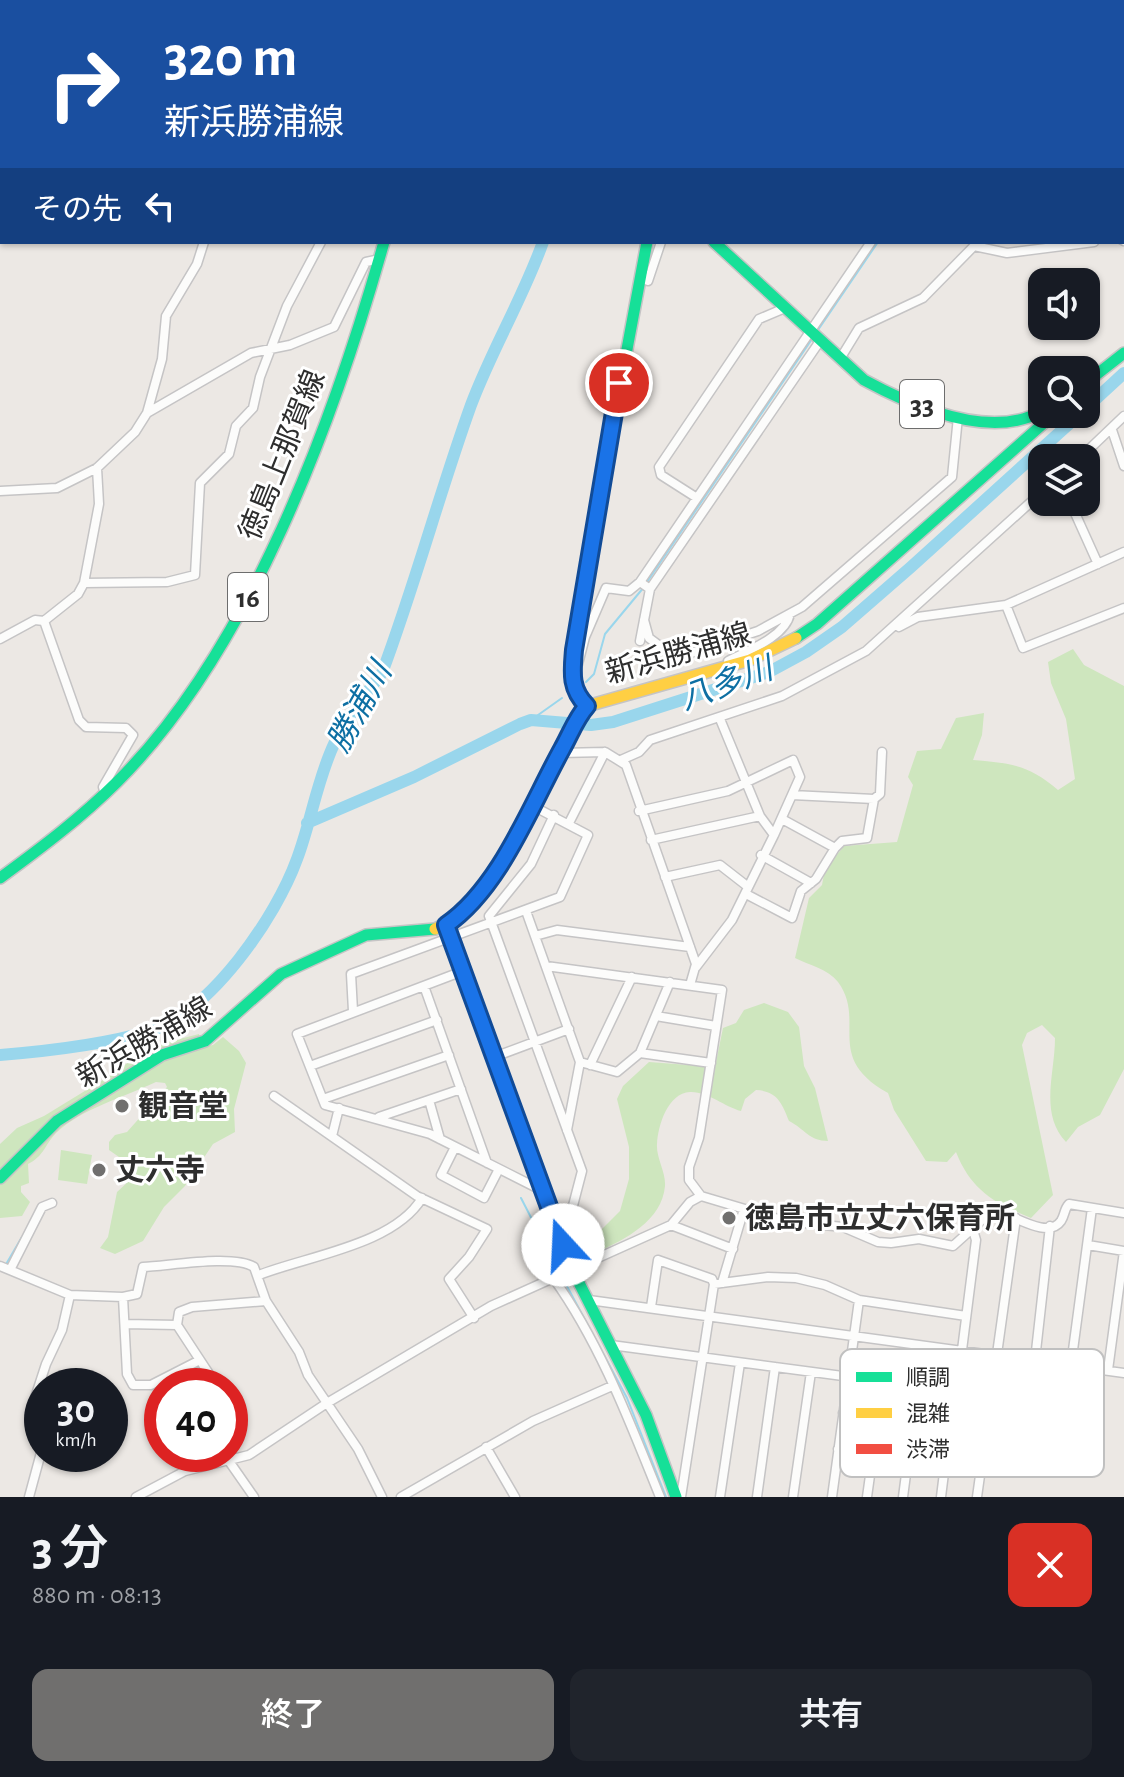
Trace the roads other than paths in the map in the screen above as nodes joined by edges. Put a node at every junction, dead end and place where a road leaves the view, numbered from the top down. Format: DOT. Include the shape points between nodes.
graph roads {
  1 [pos="203,244"];
  2 [pos="320,244"];
  3 [pos="384,244"];
  4 [pos="649,244"];
  5 [pos="660,244"];
  6 [pos="716,244"];
  7 [pos="870,244"];
  8 [pos="1078,244"];
  9 [pos="380,259"];
  10 [pos="644,277"];
  11 [pos="785,308"];
  12 [pos="815,336"];
  13 [pos="270,349"];
  14 [pos="1124,353"];
  15 [pos="840,359"];
  16 [pos="1100,368"];
  17 [pos="147,413"];
  18 [pos="1124,416"];
  19 [pos="958,417"];
  20 [pos="1028,420"];
  21 [pos="1038,428"];
  22 [pos="1112,430"];
  23 [pos="1096,444"];
  24 [pos="1124,466"];
  25 [pos="97,468"];
  26 [pos="0,491"];
  27 [pos="697,498"];
  28 [pos="1028,505"];
  29 [pos="1076,516"];
  30 [pos="1124,552"];
  31 [pos="1098,564"];
  32 [pos="84,583"];
  33 [pos="645,586"];
  34 [pos="1006,605"];
  35 [pos="1124,608"];
  36 [pos="790,614"];
  37 [pos="644,620"];
  38 [pos="44,621"];
  39 [pos="892,628"];
  40 [pos="0,639"];
  41 [pos="640,641"];
  42 [pos="728,667"];
  43 [pos="572,668"];
  44 [pos="585,708"];
  45 [pos="720,719"];
  46 [pos="561,751"];
  47 [pos="605,752"];
  48 [pos="882,752"];
  49 [pos="621,760"];
  50 [pos="745,781"];
  51 [pos="105,795"];
  52 [pos="792,795"];
  53 [pos="874,799"];
  54 [pos="531,805"];
  55 [pos="639,811"];
  56 [pos="554,815"];
  57 [pos="760,816"];
  58 [pos="782,819"];
  59 [pos="569,823"];
  60 [pos="774,835"];
  61 [pos="651,840"];
  62 [pos="835,848"];
  63 [pos="761,855"];
  64 [pos="665,877"];
  65 [pos="0,878"];
  66 [pos="811,883"];
  67 [pos="747,890"];
  68 [pos="526,911"];
  69 [pos="492,923"];
  70 [pos="446,925"];
  71 [pos="535,936"];
  72 [pos="451,938"];
  73 [pos="690,947"];
  74 [pos="546,966"];
  75 [pos="696,967"];
  76 [pos="463,971"];
  77 [pos="632,977"];
  78 [pos="670,982"];
  79 [pos="690,985"];
  80 [pos="424,986"];
  81 [pos="353,1011"];
  82 [pos="656,1016"];
  83 [pos="437,1020"];
  84 [pos="716,1026"];
  85 [pos="569,1029"];
  86 [pos="535,1042"];
  87 [pos="640,1053"];
  88 [pos="449,1055"];
  89 [pos="494,1057"];
  90 [pos="580,1062"];
  91 [pos="711,1063"];
  92 [pos="590,1065"];
  93 [pos="310,1066"];
  94 [pos="461,1089"];
  95 [pos="274,1096"];
  96 [pos="323,1099"];
  97 [pos="429,1100"];
  98 [pos="339,1108"];
  99 [pos="378,1118"];
  100 [pos="567,1131"];
  101 [pos="332,1136"];
  102 [pos="440,1139"];
  103 [pos="455,1147"];
  104 [pos="488,1163"];
  105 [pos="499,1169"];
  106 [pos="0,1178"];
  107 [pos="544,1192"];
  108 [pos="701,1196"];
  109 [pos="422,1198"];
  110 [pos="52,1203"];
  111 [pos="1092,1208"];
  112 [pos="744,1209"];
  113 [pos="1124,1213"];
  114 [pos="1016,1218"];
  115 [pos="671,1225"];
  116 [pos="1050,1226"];
  117 [pos="973,1230"];
  118 [pos="563,1245"];
  119 [pos="1088,1245"];
  120 [pos="733,1249"];
  121 [pos="3,1268"];
  122 [pos="572,1269"];
  123 [pos="259,1275"];
  124 [pos="554,1279"];
  125 [pos="718,1284"];
  126 [pos="70,1295"];
  127 [pos="123,1297"];
  128 [pos="589,1300"];
  129 [pos="859,1300"];
  130 [pos="266,1301"];
  131 [pos="651,1307"];
  132 [pos="710,1315"];
  133 [pos="966,1316"];
  134 [pos="474,1318"];
  135 [pos="125,1324"];
  136 [pos="177,1325"];
  137 [pos="854,1335"];
  138 [pos="611,1345"];
  139 [pos="852,1349"];
  140 [pos="955,1349"];
  141 [pos="962,1349"];
  142 [pos="998,1349"];
  143 [pos="1036,1349"];
  144 [pos="1073,1349"];
  145 [pos="702,1358"];
  146 [pos="198,1361"];
  147 [pos="740,1363"];
  148 [pos="775,1367"];
  149 [pos="45,1368"];
  150 [pos="203,1368"];
  151 [pos="1104,1369"];
  152 [pos="1108,1370"];
  153 [pos="811,1372"];
  154 [pos="1124,1373"];
  155 [pos="840,1376"];
  156 [pos="612,1386"];
  157 [pos="327,1403"];
  158 [pos="840,1435"];
  159 [pos="486,1447"];
  160 [pos="838,1449"];
  161 [pos="248,1455"];
  162 [pos="36,1472"];
  163 [pos="183,1472"];
  164 [pos="236,1472"];
  165 [pos="870,1477"];
  166 [pos="906,1477"];
  167 [pos="944,1477"];
  168 [pos="980,1477"];
  169 [pos="140,1496"];
  170 [pos="29,1497"];
  171 [pos="254,1497"];
  172 [pos="382,1497"];
  173 [pos="401,1497"];
  174 [pos="515,1497"];
  175 [pos="660,1497"];
  176 [pos="679,1497"];
  177 [pos="720,1497"];
  178 [pos="757,1497"];
  179 [pos="793,1497"];
  180 [pos="832,1497"];
  181 [pos="867,1497"];
  182 [pos="903,1497"];
  183 [pos="941,1497"];
  184 [pos="977,1497"];
  1 -- 17 [label="street" via="166,316 162,359"];
  2 -- 13 [label="street"];
  3 -- 9 [label="main road, 徳島上那賀線 / 16"];
  4 -- 10 [label="main road"];
  5 -- 10 [label="street"];
  6 -- 11 [label="main road, 33"];
  7 -- 12 [label="street"];
  8 -- 15 [label="street" via="1007,253 974,246 923,298 859,328"];
  9 -- 13 [label="street" via="366,262 334,327"];
  9 -- 51 [label="main road, 徳島上那賀線 / 16" via="302,479 231,632 194,692"];
  10 -- 43 [label="main road"];
  11 -- 12 [label="main road, 33"];
  11 -- 27 [label="street" via="759,319 659,467 661,475"];
  12 -- 15 [label="main road, 33"];
  12 -- 27 [label="street"];
  12 -- 33 [label="street"];
  13 -- 17 [label="street" via="235,361"];
  13 -- 32 [label="street" via="253,408 236,426 229,454 200,483 195,575 167,582"];
  14 -- 16 [label="main road"];
  15 -- 19 [label="main road, 33" via="877,387"];
  17 -- 25 [label="street"];
  18 -- 22 [label="street"];
  19 -- 20 [label="main road, 33"];
  19 -- 36 [label="street" via="952,477"];
  21 -- 42 [label="main road, 新浜勝浦線" via="817,624 789,642"];
  22 -- 23 [label="street"];
  22 -- 24 [label="street"];
  25 -- 26 [label="street" via="57,488"];
  25 -- 32 [label="street" via="99,504"];
  27 -- 33 [label="street"];
  28 -- 39 [label="street"];
  29 -- 31 [label="street"];
  30 -- 31 [label="street"];
  31 -- 34 [label="street"];
  32 -- 38 [label="street"];
  33 -- 37 [label="street"];
  33 -- 43 [label="street" via="629,591 606,588"];
  34 -- 35 [label="street" via="1023,648"];
  34 -- 39 [label="street" via="918,617"];
  36 -- 37 [label="street" via="743,637 676,658 649,638"];
  36 -- 42 [label="street" via="764,642 728,661"];
  37 -- 41 [label="street"];
  38 -- 40 [label="street" via="35,620"];
  38 -- 51 [label="street" via="79,720 86,727 126,728 133,735 103,787"];
  39 -- 45 [label="street" via="866,651 806,683"];
  42 -- 44 [label="main road, 新浜勝浦線"];
  43 -- 44 [label="main road" via="575,693"];
  44 -- 46 [label="main road, 新浜勝浦線"];
  45 -- 49 [label="street" via="650,740"];
  45 -- 50 [label="street"];
  46 -- 47 [label="street"];
  46 -- 54 [label="main road, 新浜勝浦線"];
  47 -- 49 [label="street"];
  47 -- 59 [label="street"];
  48 -- 53 [label="street" via="880,794"];
  49 -- 55 [label="street"];
  50 -- 52 [label="street" via="793,760 800,777"];
  50 -- 55 [label="street" via="728,791"];
  50 -- 57 [label="street"];
  51 -- 65 [label="main road, 徳島上那賀線 / 16" via="46,847"];
  52 -- 53 [label="street"];
  52 -- 58 [label="street"];
  53 -- 62 [label="street" via="867,838 842,841"];
  54 -- 56 [label="street"];
  54 -- 70 [label="main road, 新浜勝浦線" via="506,857 468,907"];
  55 -- 61 [label="street"];
  56 -- 59 [label="street"];
  56 -- 69 [label="street" via="531,864 489,916"];
  57 -- 60 [label="street"];
  57 -- 61 [label="street"];
  58 -- 60 [label="street"];
  58 -- 62 [label="street"];
  59 -- 68 [label="street" via="588,835 560,897"];
  60 -- 63 [label="street"];
  61 -- 64 [label="street"];
  62 -- 66 [label="street"];
  63 -- 66 [label="street"];
  63 -- 67 [label="street"];
  64 -- 67 [label="street" via="720,865"];
  64 -- 73 [label="street"];
  66 -- 67 [label="street" via="801,891 792,918"];
  67 -- 75 [label="street"];
  68 -- 69 [label="street"];
  68 -- 71 [label="street"];
  69 -- 72 [label="street"];
  69 -- 86 [label="street"];
  70 -- 72 [label="main road"];
  70 -- 106 [label="main road, 新浜勝浦線" via="366,935 281,974 205,1041 162,1055 57,1121"];
  71 -- 73 [label="street" via="557,930"];
  71 -- 74 [label="street"];
  72 -- 76 [label="main road"];
  72 -- 81 [label="street" via="351,974"];
  73 -- 75 [label="street"];
  74 -- 77 [label="street"];
  74 -- 85 [label="street"];
  75 -- 79 [label="street"];
  76 -- 80 [label="street"];
  76 -- 89 [label="main road"];
  77 -- 78 [label="street"];
  77 -- 92 [label="street"];
  78 -- 79 [label="street"];
  78 -- 82 [label="street"];
  79 -- 84 [label="street" via="722,990"];
  80 -- 81 [label="street"];
  80 -- 83 [label="street"];
  81 -- 93 [label="street" via="297,1034"];
  82 -- 84 [label="street"];
  82 -- 87 [label="street"];
  83 -- 88 [label="street"];
  83 -- 93 [label="street"];
  84 -- 91 [label="street"];
  85 -- 86 [label="street"];
  85 -- 90 [label="street"];
  86 -- 89 [label="street"];
  86 -- 100 [label="street"];
  87 -- 91 [label="street"];
  87 -- 92 [label="street" via="617,1072"];
  88 -- 94 [label="street"];
  88 -- 96 [label="street"];
  89 -- 107 [label="main road"];
  90 -- 92 [label="street"];
  90 -- 100 [label="street"];
  91 -- 108 [label="street" via="689,1167 689,1180"];
  93 -- 96 [label="street"];
  94 -- 97 [label="street"];
  94 -- 104 [label="street"];
  95 -- 101 [label="street"];
  96 -- 98 [label="street" via="325,1105"];
  97 -- 99 [label="street"];
  97 -- 102 [label="street"];
  98 -- 99 [label="street"];
  98 -- 101 [label="street"];
  99 -- 102 [label="street"];
  100 -- 118 [label="street" via="582,1171"];
  101 -- 109 [label="street"];
  102 -- 103 [label="street"];
  103 -- 104 [label="street"];
  103 -- 105 [label="street" via="441,1175 484,1198"];
  104 -- 105 [label="street"];
  105 -- 107 [label="street"];
  107 -- 118 [label="main road"];
  108 -- 112 [label="street"];
  108 -- 115 [label="street"];
  109 -- 123 [label="street" via="376,1236"];
  109 -- 134 [label="street" via="487,1229 449,1279"];
  110 -- 121 [label="street" via="42,1207"];
  111 -- 113 [label="street"];
  111 -- 116 [label="street" via="1069,1204 1062,1220"];
  111 -- 119 [label="street"];
  112 -- 117 [label="street" via="785,1221 843,1227 878,1242 919,1239 953,1246"];
  112 -- 120 [label="street"];
  114 -- 116 [label="street"];
  114 -- 117 [label="street" via="993,1210"];
  114 -- 142 [label="street"];
  115 -- 120 [label="street"];
  115 -- 122 [label="street"];
  116 -- 143 [label="street"];
  117 -- 133 [label="street"];
  118 -- 122 [label="main road"];
  119 -- 144 [label="street"];
  119 -- 152 [label="street" via="1124,1251"];
  120 -- 125 [label="street"];
  121 -- 126 [label="street"];
  122 -- 124 [label="street"];
  122 -- 128 [label="main road"];
  123 -- 127 [label="street" via="247,1263 206,1260 143,1267 137,1294"];
  123 -- 130 [label="street"];
  124 -- 134 [label="street"];
  124 -- 156 [label="street"];
  125 -- 129 [label="street" via="796,1278"];
  125 -- 131 [label="street" via="658,1260"];
  125 -- 132 [label="street"];
  126 -- 127 [label="street"];
  126 -- 149 [label="street"];
  127 -- 135 [label="street"];
  128 -- 131 [label="street"];
  128 -- 138 [label="main road"];
  129 -- 133 [label="street"];
  129 -- 137 [label="street"];
  130 -- 136 [label="street" via="192,1307 179,1312"];
  130 -- 157 [label="street"];
  131 -- 132 [label="street"];
  132 -- 137 [label="street"];
  132 -- 145 [label="street"];
  133 -- 141 [label="street"];
  134 -- 157 [label="street"];
  135 -- 136 [label="street"];
  135 -- 146 [label="street" via="127,1374 133,1385 151,1385"];
  136 -- 146 [label="street"];
  137 -- 139 [label="street"];
  137 -- 140 [label="street"];
  138 -- 145 [label="street"];
  138 -- 176 [label="main road"];
  145 -- 147 [label="street"];
  145 -- 176 [label="street"];
  146 -- 150 [label="street"];
  147 -- 148 [label="street"];
  147 -- 177 [label="street"];
  148 -- 153 [label="street"];
  148 -- 178 [label="street"];
  151 -- 152 [label="street"];
  152 -- 154 [label="street"];
  153 -- 155 [label="street"];
  153 -- 179 [label="street"];
  156 -- 159 [label="street"];
  156 -- 175 [label="street"];
  157 -- 161 [label="street"];
  157 -- 172 [label="street"];
  158 -- 160 [label="street"];
  159 -- 173 [label="street"];
  159 -- 174 [label="street"];
  160 -- 180 [label="street"];
  162 -- 170 [label="street"];
  163 -- 169 [label="street"];
  164 -- 171 [label="street"];
  165 -- 181 [label="street"];
  166 -- 182 [label="street"];
  167 -- 183 [label="street"];
  168 -- 184 [label="street"];
}
